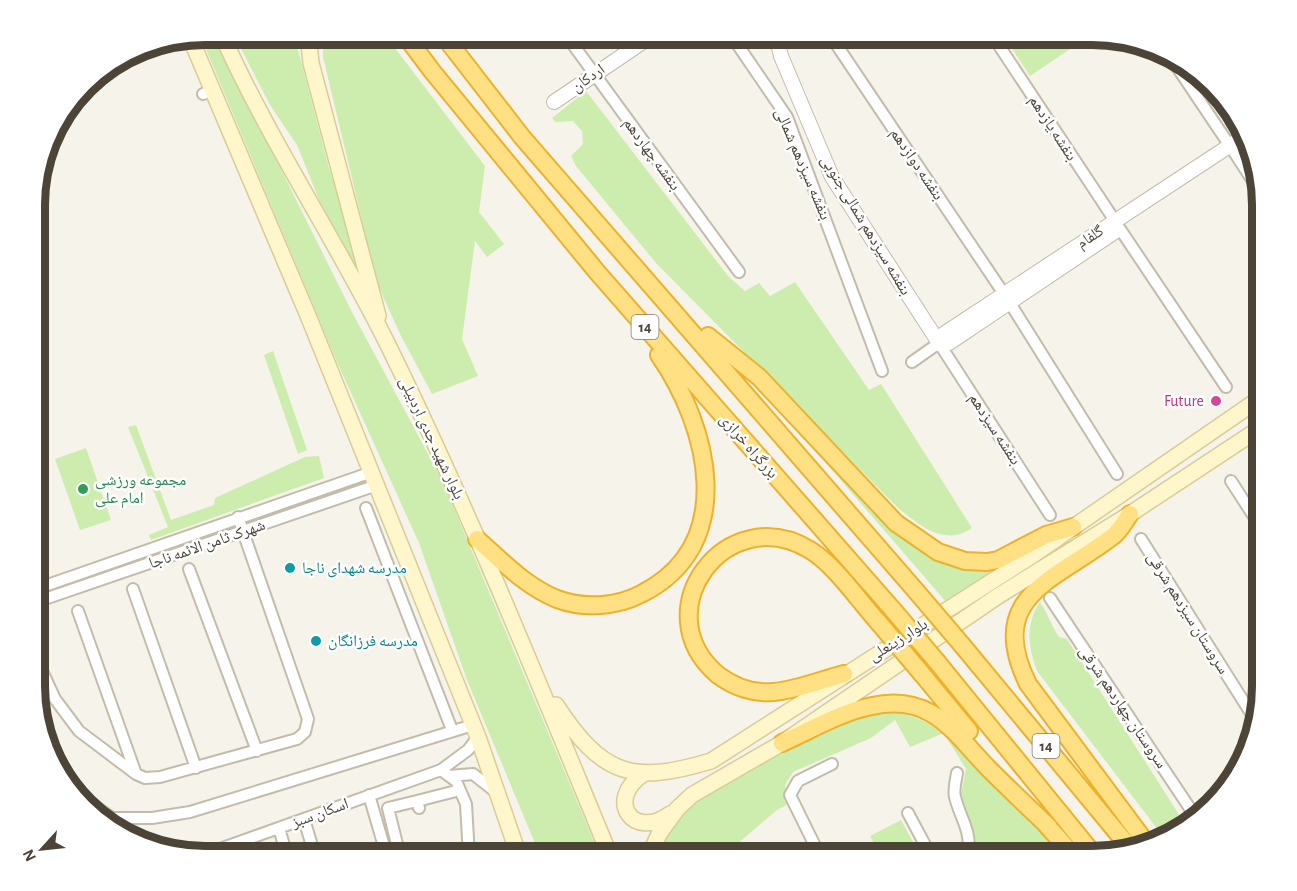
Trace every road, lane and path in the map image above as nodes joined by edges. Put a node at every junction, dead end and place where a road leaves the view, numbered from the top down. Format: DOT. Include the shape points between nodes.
graph roads {
  1 [pos="228,45"];
  2 [pos="309,45"];
  3 [pos="412,45"];
  4 [pos="452,45"];
  5 [pos="573,45"];
  6 [pos="637,45"];
  7 [pos="739,45"];
  8 [pos="778,45"];
  9 [pos="837,45"];
  10 [pos="999,45"];
  11 [pos="193,46"];
  12 [pos="1180,71"];
  13 [pos="594,73"];
  14 [pos="554,102"];
  15 [pos="1238,143"];
  16 [pos="1240,146"];
  17 [pos="1232,149"];
  18 [pos="1249,176"];
  19 [pos="1117,225"];
  20 [pos="597,272"];
  21 [pos="739,272"];
  22 [pos="1007,298"];
  23 [pos="673,308"];
  24 [pos="386,342"];
  25 [pos="939,343"];
  26 [pos="912,362"];
  27 [pos="882,371"];
  28 [pos="1226,387"];
  29 [pos="1252,404"];
  30 [pos="1252,433"];
  31 [pos="1117,474"];
  32 [pos="374,478"];
  33 [pos="1231,481"];
  34 [pos="366,508"];
  35 [pos="1130,514"];
  36 [pos="1252,514"];
  37 [pos="1050,515"];
  38 [pos="238,517"];
  39 [pos="1073,526"];
  40 [pos="243,532"];
  41 [pos="477,539"];
  42 [pos="1141,539"];
  43 [pos="189,569"];
  44 [pos="54,583"];
  45 [pos="45,586"];
  46 [pos="134,589"];
  47 [pos="57,595"];
  48 [pos="1050,598"];
  49 [pos="45,599"];
  50 [pos="78,611"];
  51 [pos="844,674"];
  52 [pos="45,680"];
  53 [pos="539,680"];
  54 [pos="1250,711"];
  55 [pos="452,730"];
  56 [pos="475,731"];
  57 [pos="782,742"];
  58 [pos="256,751"];
  59 [pos="832,764"];
  60 [pos="196,768"];
  61 [pos="957,772"];
  62 [pos="445,773"];
  63 [pos="136,774"];
  64 [pos="643,774"];
  65 [pos="460,790"];
  66 [pos="497,792"];
  67 [pos="369,795"];
  68 [pos="678,809"];
  69 [pos="1192,811"];
  70 [pos="908,813"];
  71 [pos="115,818"];
  72 [pos="304,819"];
  73 [pos="1049,827"];
  74 [pos="279,828"];
  75 [pos="1143,838"];
  76 [pos="1125,843"];
  77 [pos="228,846"];
  78 [pos="284,846"];
  79 [pos="313,846"];
  80 [pos="380,846"];
  81 [pos="398,846"];
  82 [pos="468,846"];
  83 [pos="516,846"];
  84 [pos="606,846"];
  85 [pos="654,846"];
  86 [pos="815,846"];
  87 [pos="926,846"];
  88 [pos="971,846"];
  89 [pos="1065,846"];
  90 [pos="1087,846"];
  1 -- 24 [label="main road, بلوار شهید جدی اردبیلی"];
  2 -- 24 [label="main road"];
  3 -- 20 [label="highway, بزرگراه خرازی / 14"];
  4 -- 23 [label="highway, بزرگراه خرازی / 14" via="522,137"];
  5 -- 13 [label="street, بنفشه چهاردهم"];
  6 -- 13 [label="street, اردکان"];
  7 -- 27 [label="street, بنفشه سیزدهم شمالی" via="787,117"];
  8 -- 25 [label="street, بنفشه سیزدهم شمالی جنوبی" via="832,177"];
  9 -- 22 [label="street, بنفشه دوازدهم"];
  10 -- 19 [label="street, بنفشه یازدهم"];
  11 -- 32 [label="main road" via="207,93 309,318"];
  12 -- 17 [label="street"];
  13 -- 14 [label="street, اردکان"];
  13 -- 21 [label="street, بنفشه چهاردهم"];
  15 -- 17 [label="street, گلفام"];
  16 -- 17 [label="street, گلفام"];
  17 -- 18 [label="street"];
  17 -- 19 [label="street, گلفام"];
  19 -- 22 [label="street, گلفام"];
  19 -- 28 [label="street, بنفشه یازدهم"];
  20 -- 41 [label="highway" via="667,367 689,410 704,459 706,485 706,504 698,533 678,566 659,584 634,598 602,605 572,603 541,591"];
  20 -- 90 [label="highway, بزرگراه خرازی / 14, bridge" via="894,610"];
  22 -- 25 [label="street, گلفام" via="942,334"];
  22 -- 31 [label="street, بنفشه دوازدهم"];
  23 -- 39 [label="highway" via="759,377 896,523 938,552 965,561 998,560"];
  23 -- 76 [label="highway, بزرگراه خرازی / 14, bridge"];
  24 -- 41 [label="main road, بلوار شهید جدی اردبیلی" via="448,468"];
  25 -- 26 [label="street, گلفام"];
  25 -- 37 [label="street, بنفشه سیزدهم"];
  29 -- 39 [label="main road, بلوار زینعلی"];
  30 -- 35 [label="main road, بلوار زینعلی"];
  32 -- 38 [label="street, شهرک ثامن الائمه ناجا"];
  32 -- 40 [label="street, شهرک ثامن الائمه ناجا"];
  32 -- 56 [label="main road"];
  33 -- 36 [label="street"];
  34 -- 55 [label="street"];
  35 -- 57 [label="main road, بلوار زینعلی" via="998,596"];
  35 -- 75 [label="highway" via="1115,535 1035,588 1017,617 1015,640 1017,661 1028,684"];
  38 -- 40 [label="street"];
  38 -- 44 [label="street, شهرک ثامن الائمه ناجا"];
  39 -- 51 [label="main road, بلوار زینعلی"];
  40 -- 47 [label="street, شهرک ثامن الائمه ناجا"];
  40 -- 58 [label="street" via="308,719 305,732 297,739"];
  41 -- 53 [label="main road, بلوار شهید جدی اردبیلی"];
  42 -- 54 [label="street, سروستان سیزدهم شرقی"];
  43 -- 58 [label="street"];
  44 -- 45 [label="street, شهرک ثامن الائمه ناجا"];
  44 -- 47 [label="street"];
  46 -- 60 [label="street"];
  47 -- 49 [label="street, شهرک ثامن الائمه ناجا"];
  48 -- 69 [label="street, سروستان چهاردهم شرقی"];
  50 -- 63 [label="street"];
  51 -- 64 [label="main road, بلوار زینعلی" via="711,760 675,771"];
  51 -- 73 [label="highway, bridge" via="773,692 740,688 724,680 702,658 689,627 692,592 706,565 726,549 748,539 772,538 812,551 879,623"];
  52 -- 63 [label="street" via="63,713 79,731"];
  53 -- 64 [label="main road, بلوار زینعلی" via="578,738 611,764"];
  53 -- 84 [label="main road, بلوار شهید جدی اردبیلی"];
  55 -- 56 [label="street"];
  55 -- 71 [label="street" via="190,812"];
  56 -- 62 [label="street, اسکان سبز" via="468,750"];
  56 -- 66 [label="main road"];
  57 -- 68 [label="main road, بلوار زینعلی" via="692,795"];
  57 -- 73 [label="highway" via="865,707 895,704 923,708 948,724"];
  58 -- 60 [label="street"];
  59 -- 86 [label="street" via="798,782 790,795"];
  60 -- 63 [label="street" via="160,777"];
  61 -- 88 [label="street" via="954,795"];
  62 -- 65 [label="street"];
  62 -- 66 [label="street, اسکان سبز" via="473,774"];
  62 -- 67 [label="street, اسکان سبز"];
  64 -- 68 [label="main road" via="633,780 624,796 634,820 653,824"];
  65 -- 81 [label="street" via="418,805 388,808"];
  65 -- 82 [label="street" via="466,804"];
  66 -- 83 [label="main road"];
  67 -- 72 [label="street, اسکان سبز"];
  67 -- 80 [label="street"];
  68 -- 85 [label="main road, بلوار زینعلی"];
  70 -- 87 [label="street"];
  72 -- 74 [label="street, اسکان سبز"];
  72 -- 79 [label="street"];
  73 -- 89 [label="highway"];
  74 -- 77 [label="street, اسکان سبز"];
  74 -- 78 [label="street"];
}
